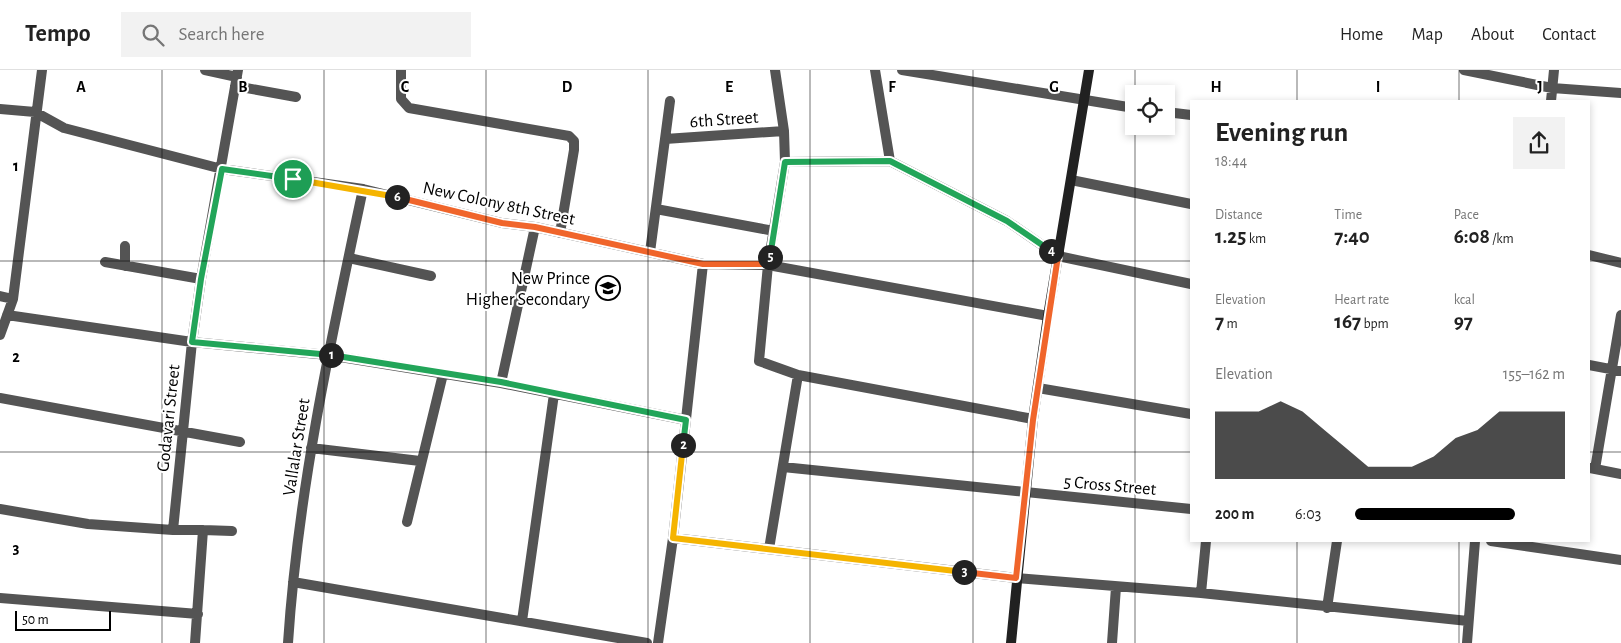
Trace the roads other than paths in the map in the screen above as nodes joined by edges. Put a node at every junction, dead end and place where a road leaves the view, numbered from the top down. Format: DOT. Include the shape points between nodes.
graph roads {
  1 [pos="42,70"];
  2 [pos="205,70"];
  3 [pos="401,70"];
  4 [pos="776,70"];
  5 [pos="875,70"];
  6 [pos="902,70"];
  7 [pos="1090,70"];
  8 [pos="1464,70"];
  9 [pos="1554,70"];
  10 [pos="237,78"];
  11 [pos="1552,88"];
  12 [pos="1621,93"];
  13 [pos="296,97"];
  14 [pos="1551,100"];
  15 [pos="670,101"];
  16 [pos="1084,102"];
  17 [pos="1125,107"];
  18 [pos="0,109"];
  19 [pos="35,112"];
  20 [pos="1175,113"];
  21 [pos="1190,116"];
  22 [pos="784,131"];
  23 [pos="665,139"];
  24 [pos="890,161"];
  25 [pos="785,162"];
  26 [pos="222,169"];
  27 [pos="1071,180"];
  28 [pos="364,189"];
  29 [pos="1190,204"];
  30 [pos="656,209"];
  31 [pos="535,227"];
  32 [pos="774,231"];
  33 [pos="560,233"];
  34 [pos="125,246"];
  35 [pos="650,252"];
  36 [pos="1590,255"];
  37 [pos="1058,256"];
  38 [pos="349,258"];
  39 [pos="105,262"];
  40 [pos="1621,263"];
  41 [pos="703,264"];
  42 [pos="768,264"];
  43 [pos="124,266"];
  44 [pos="431,276"];
  45 [pos="201,279"];
  46 [pos="1190,284"];
  47 [pos="0,296"];
  48 [pos="13,299"];
  49 [pos="7,315"];
  50 [pos="1048,316"];
  51 [pos="1621,316"];
  52 [pos="0,335"];
  53 [pos="192,342"];
  54 [pos="328,354"];
  55 [pos="1590,365"];
  56 [pos="1616,370"];
  57 [pos="443,374"];
  58 [pos="798,375"];
  59 [pos="501,382"];
  60 [pos="1038,388"];
  61 [pos="554,394"];
  62 [pos="0,398"];
  63 [pos="1190,414"];
  64 [pos="686,420"];
  65 [pos="1033,420"];
  66 [pos="183,431"];
  67 [pos="240,442"];
  68 [pos="312,448"];
  69 [pos="420,461"];
  70 [pos="783,467"];
  71 [pos="1592,468"];
  72 [pos="1621,474"];
  73 [pos="1026,494"];
  74 [pos="0,509"];
  75 [pos="1190,509"];
  76 [pos="407,522"];
  77 [pos="173,530"];
  78 [pos="203,530"];
  79 [pos="232,531"];
  80 [pos="673,538"];
  81 [pos="1206,542"];
  82 [pos="1336,542"];
  83 [pos="1475,542"];
  84 [pos="1498,542"];
  85 [pos="769,549"];
  86 [pos="1621,560"];
  87 [pos="1016,578"];
  88 [pos="293,582"];
  89 [pos="1116,587"];
  90 [pos="1201,594"];
  91 [pos="0,598"];
  92 [pos="1327,608"];
  93 [pos="198,614"];
  94 [pos="522,621"];
  95 [pos="1468,621"];
  96 [pos="195,643"];
  97 [pos="288,643"];
  98 [pos="647,643"];
  99 [pos="658,643"];
  100 [pos="1011,643"];
  101 [pos="1112,643"];
  102 [pos="1467,643"];
  1 -- 19 [label="street"];
  2 -- 10 [label="street"];
  3 -- 33 [label="street" via="401,99 409,108 572,138 574,150"];
  4 -- 22 [label="street"];
  5 -- 24 [label="street"];
  6 -- 16 [label="street"];
  7 -- 16 [label="street"];
  8 -- 11 [label="street"];
  9 -- 11 [label="street"];
  10 -- 13 [label="street"];
  10 -- 26 [label="street, Godavari Street"];
  11 -- 12 [label="street"];
  11 -- 14 [label="street"];
  15 -- 23 [label="street, 6th Street"];
  16 -- 17 [label="street"];
  16 -- 27 [label="street"];
  18 -- 19 [label="street"];
  19 -- 26 [label="street, New Colony 8th Street" via="64,128"];
  19 -- 48 [label="street"];
  20 -- 21 [label="street"];
  22 -- 23 [label="street, 6th Street"];
  22 -- 25 [label="street"];
  23 -- 30 [label="street, 6th Street"];
  24 -- 25 [label="street"];
  24 -- 37 [label="street" via="1007,221"];
  25 -- 32 [label="street"];
  26 -- 28 [label="street, New Colony 8th Street"];
  26 -- 45 [label="street, Godavari Street"];
  27 -- 29 [label="street"];
  27 -- 37 [label="street"];
  28 -- 31 [label="street, New Colony 8th Street" via="502,223"];
  28 -- 38 [label="street, Vallalar Street"];
  30 -- 32 [label="street"];
  30 -- 35 [label="street, 6th Street"];
  31 -- 33 [label="street, New Colony 8th Street"];
  31 -- 59 [label="street"];
  32 -- 42 [label="street"];
  33 -- 35 [label="street, New Colony 8th Street"];
  34 -- 43 [label="street"];
  35 -- 41 [label="street, New Colony 8th Street"];
  36 -- 40 [label="street"];
  37 -- 46 [label="street"];
  37 -- 50 [label="street"];
  38 -- 44 [label="street"];
  38 -- 54 [label="street, Vallalar Street"];
  39 -- 43 [label="street"];
  41 -- 42 [label="street, New Colony 8th Street"];
  41 -- 64 [label="street"];
  42 -- 50 [label="street, New Colony 8th Street"];
  42 -- 58 [label="street" via="759,361"];
  43 -- 45 [label="street"];
  45 -- 53 [label="street, Godavari Street"];
  47 -- 48 [label="street"];
  48 -- 49 [label="street"];
  49 -- 52 [label="street"];
  49 -- 53 [label="street"];
  50 -- 60 [label="street"];
  51 -- 56 [label="street"];
  53 -- 54 [label="street"];
  53 -- 66 [label="street, Godavari Street"];
  54 -- 57 [label="street"];
  54 -- 68 [label="street, Vallalar Street"];
  55 -- 56 [label="street"];
  56 -- 71 [label="street"];
  57 -- 59 [label="street"];
  57 -- 69 [label="street"];
  58 -- 65 [label="street"];
  58 -- 70 [label="street"];
  59 -- 61 [label="street"];
  60 -- 63 [label="street"];
  60 -- 65 [label="street"];
  61 -- 64 [label="street"];
  61 -- 94 [label="street"];
  62 -- 66 [label="street"];
  64 -- 80 [label="street"];
  65 -- 73 [label="street"];
  66 -- 67 [label="street"];
  66 -- 77 [label="street, Godavari Street"];
  68 -- 69 [label="street"];
  68 -- 88 [label="street, Vallalar Street"];
  69 -- 76 [label="street"];
  70 -- 73 [label="street, 5 Cross Street"];
  70 -- 85 [label="street"];
  71 -- 72 [label="street"];
  73 -- 75 [label="street, 5 Cross Street"];
  73 -- 87 [label="street"];
  74 -- 77 [label="street" via="88,524"];
  77 -- 78 [label="street"];
  78 -- 79 [label="street"];
  78 -- 93 [label="street"];
  80 -- 85 [label="street"];
  80 -- 99 [label="street"];
  81 -- 90 [label="street"];
  82 -- 92 [label="street"];
  83 -- 95 [label="street"];
  84 -- 86 [label="street"];
  85 -- 87 [label="street"];
  87 -- 89 [label="street"];
  87 -- 100 [label="street"];
  88 -- 94 [label="street"];
  88 -- 97 [label="street, Vallalar Street"];
  89 -- 90 [label="street"];
  89 -- 101 [label="street"];
  90 -- 92 [label="street"];
  91 -- 93 [label="street"];
  92 -- 95 [label="street"];
  93 -- 96 [label="street"];
  94 -- 98 [label="street"];
  95 -- 102 [label="street"];
}
